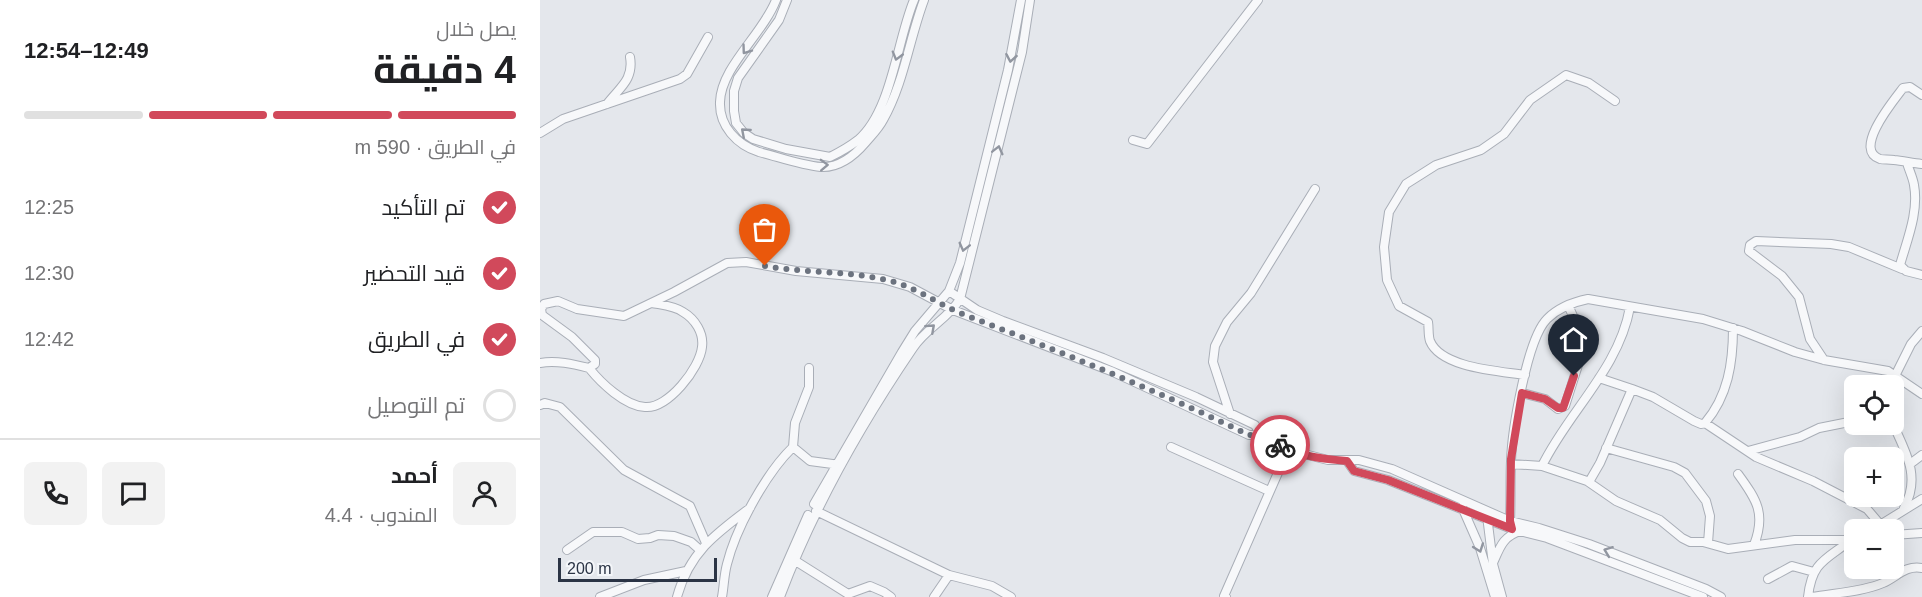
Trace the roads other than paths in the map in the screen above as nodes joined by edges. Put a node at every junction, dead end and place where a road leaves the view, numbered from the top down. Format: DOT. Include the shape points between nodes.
graph roads {
  1 [pos="776,0"];
  2 [pos="787,0"];
  3 [pos="914,0"];
  4 [pos="924,0"];
  5 [pos="1021,0"];
  6 [pos="1030,0"];
  7 [pos="1258,0"];
  8 [pos="708,37"];
  9 [pos="630,57"];
  10 [pos="1922,95"];
  11 [pos="1615,101"];
  12 [pos="606,105"];
  13 [pos="540,133"];
  14 [pos="1132,140"];
  15 [pos="1907,163"];
  16 [pos="1922,164"];
  17 [pos="1315,189"];
  18 [pos="1902,268"];
  19 [pos="1922,275"];
  20 [pos="949,291"];
  21 [pos="960,299"];
  22 [pos="652,303"];
  23 [pos="940,303"];
  24 [pos="1568,305"];
  25 [pos="1630,307"];
  26 [pos="953,310"];
  27 [pos="1732,328"];
  28 [pos="1922,331"];
  29 [pos="1824,360"];
  30 [pos="540,363"];
  31 [pos="589,368"];
  32 [pos="809,368"];
  33 [pos="1524,375"];
  34 [pos="1894,375"];
  35 [pos="1896,375"];
  36 [pos="1599,378"];
  37 [pos="1904,382"];
  38 [pos="1632,389"];
  39 [pos="1522,393"];
  40 [pos="1922,394"];
  41 [pos="540,405"];
  42 [pos="1230,414"];
  43 [pos="1705,423"];
  44 [pos="1844,423"];
  45 [pos="1261,435"];
  46 [pos="1898,435"];
  47 [pos="793,447"];
  48 [pos="1170,447"];
  49 [pos="1606,448"];
  50 [pos="1287,450"];
  51 [pos="1748,451"];
  52 [pos="1922,455"];
  53 [pos="1347,461"];
  54 [pos="1511,464"];
  55 [pos="1910,464"];
  56 [pos="839,465"];
  57 [pos="1542,466"];
  58 [pos="1738,474"];
  59 [pos="1589,482"];
  60 [pos="1269,491"];
  61 [pos="1922,499"];
  62 [pos="1460,500"];
  63 [pos="753,505"];
  64 [pos="1904,508"];
  65 [pos="1463,509"];
  66 [pos="816,511"];
  67 [pos="1487,515"];
  68 [pos="1876,519"];
  69 [pos="1892,519"];
  70 [pos="1511,525"];
  71 [pos="1522,531"];
  72 [pos="1922,533"];
  73 [pos="1904,536"];
  74 [pos="1844,539"];
  75 [pos="706,543"];
  76 [pos="1708,543"];
  77 [pos="1844,544"];
  78 [pos="1754,545"];
  79 [pos="567,550"];
  80 [pos="700,550"];
  81 [pos="794,560"];
  82 [pos="1493,564"];
  83 [pos="1922,568"];
  84 [pos="686,571"];
  85 [pos="1814,572"];
  86 [pos="949,575"];
  87 [pos="1768,579"];
  88 [pos="848,596"];
  89 [pos="600,597"];
  90 [pos="677,597"];
  91 [pos="722,597"];
  92 [pos="772,597"];
  93 [pos="780,597"];
  94 [pos="891,597"];
  95 [pos="934,597"];
  96 [pos="1011,597"];
  97 [pos="1226,597"];
  98 [pos="1495,597"];
  99 [pos="1502,597"];
  100 [pos="1703,597"];
  101 [pos="1720,597"];
  102 [pos="1810,597"];
  1 -- 4 [label="street, one-way" via="768,19 725,81 721,113 726,128 748,148 822,167 858,152 882,122 894,99"];
  3 -- 2 [label="street, one-way" via="875,117 860,139 830,157 753,139 736,123 734,91 738,78 779,20"];
  5 -- 20 [label="street, one-way" via="1008,70 960,263"];
  21 -- 6 [label="street, one-way" via="1022,52"];
  7 -- 14 [label="street" via="1147,144"];
  8 -- 12 [label="street" via="687,74 680,79"];
  9 -- 12 [label="street" via="630,75"];
  10 -- 15 [label="street" via="1910,87 1903,88 1882,118 1870,145 1877,158"];
  11 -- 33 [label="street" via="1589,83 1566,75 1530,100 1504,134 1481,150 1436,165 1407,184 1389,212 1384,247 1387,280 1399,306 1428,322 1431,342 1444,357"];
  12 -- 13 [label="street" via="563,119"];
  15 -- 16 [label="street"];
  15 -- 18 [label="street" via="1915,202"];
  17 -- 42 [label="street" via="1215,346 1213,362"];
  18 -- 19 [label="street"];
  18 -- 29 [label="street" via="1831,244 1750,245 1749,251 1782,276 1799,297 1810,339"];
  20 -- 21 [label="street"];
  20 -- 23 [label="street"];
  21 -- 26 [label="street"];
  21 -- 42 [label="street" via="977,310 1103,358"];
  22 -- 23 [label="street" via="718,267 746,262 883,279 910,287"];
  22 -- 31 [label="street" via="624,316 577,309 558,301 544,304 542,315 595,360"];
  22 -- 31 [label="street" via="682,310 701,332 702,348 676,393 658,405 644,408 602,384"];
  23 -- 26 [label="street"];
  23 -- 56 [label="street" via="915,331"];
  24 -- 25 [label="street" via="1588,299"];
  24 -- 33 [label="street" via="1547,319 1537,333"];
  24 -- 39 [label="street" via="1581,334 1579,362 1565,406 1558,408 1545,399"];
  25 -- 27 [label="street"];
  25 -- 36 [label="street" via="1624,329"];
  26 -- 45 [label="street" via="1111,371 1249,435"];
  56 -- 26 [label="street, one-way" via="914,346"];
  27 -- 29 [label="street"];
  27 -- 43 [label="street" via="1729,375 1723,396"];
  28 -- 35 [label="street"];
  29 -- 34 [label="street"];
  30 -- 31 [label="street"];
  32 -- 47 [label="street" via="809,387 795,423"];
  33 -- 39 [label="street"];
  36 -- 38 [label="street"];
  36 -- 57 [label="street"];
  37 -- 40 [label="street"];
  38 -- 43 [label="street" via="1694,422"];
  38 -- 49 [label="street"];
  39 -- 54 [label="street"];
  41 -- 75 [label="street" via="560,407 624,470 690,506"];
  42 -- 45 [label="street" via="1255,425"];
  43 -- 51 [label="street"];
  44 -- 51 [label="street"];
  45 -- 50 [label="street"];
  46 -- 55 [label="street"];
  47 -- 56 [label="street" via="810,461"];
  47 -- 63 [label="street" via="778,461"];
  48 -- 60 [label="street"];
  49 -- 59 [label="street"];
  49 -- 76 [label="street" via="1674,466 1685,473 1706,501 1710,516"];
  50 -- 53 [label="street"];
  50 -- 60 [label="street"];
  51 -- 68 [label="street" via="1867,509"];
  52 -- 55 [label="street"];
  53 -- 62 [label="street" via="1359,460 1392,469"];
  53 -- 65 [label="street" via="1354,471"];
  54 -- 57 [label="street"];
  54 -- 70 [label="street"];
  55 -- 64 [label="street" via="1913,486"];
  56 -- 66 [label="street"];
  56 -- 92 [label="street" via="813,506"];
  57 -- 59 [label="street"];
  58 -- 78 [label="street" via="1758,508 1760,530"];
  59 -- 76 [label="street" via="1616,501 1660,520 1682,538"];
  60 -- 97 [label="street"];
  61 -- 64 [label="street"];
  62 -- 65 [label="street"];
  62 -- 67 [label="street"];
  63 -- 75 [label="street"];
  63 -- 91 [label="street" via="726,566"];
  64 -- 69 [label="street"];
  65 -- 67 [label="street"];
  65 -- 98 [label="street, one-way"];
  66 -- 81 [label="street"];
  66 -- 86 [label="street"];
  67 -- 70 [label="street"];
  67 -- 82 [label="street"];
  70 -- 71 [label="street"];
  101 -- 70 [label="street, one-way" via="1589,544 1539,528"];
  71 -- 82 [label="street" via="1506,538"];
  71 -- 100 [label="street"];
  72 -- 73 [label="street"];
  74 -- 78 [label="street"];
  75 -- 80 [label="street"];
  76 -- 78 [label="street" via="1728,549"];
  77 -- 85 [label="street"];
  79 -- 80 [label="street" via="593,532 622,532 638,539 674,536"];
  80 -- 84 [label="street"];
  81 -- 88 [label="street"];
  81 -- 93 [label="street"];
  82 -- 99 [label="street"];
  83 -- 102 [label="street" via="1905,569 1882,584"];
  84 -- 89 [label="street" via="644,580"];
  84 -- 90 [label="street"];
  85 -- 87 [label="street" via="1792,566"];
  85 -- 102 [label="street"];
  86 -- 95 [label="street"];
  86 -- 96 [label="street" via="992,586"];
  88 -- 94 [label="street" via="870,586"];
}
